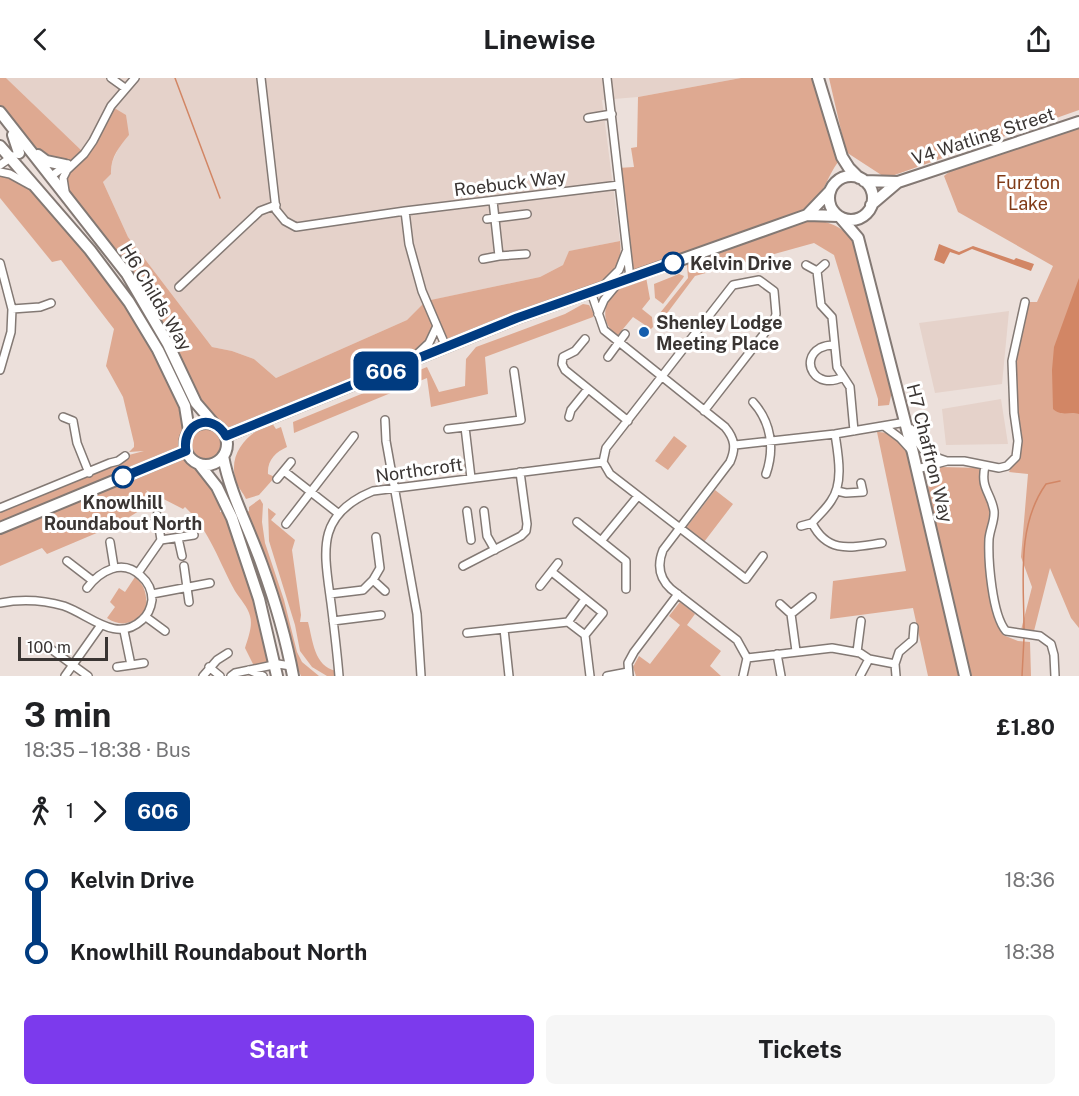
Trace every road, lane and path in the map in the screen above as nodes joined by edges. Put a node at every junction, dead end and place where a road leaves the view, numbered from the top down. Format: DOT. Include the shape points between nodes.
graph roads {
  1 [pos="111,78"];
  2 [pos="135,78"];
  3 [pos="261,78"];
  4 [pos="607,78"];
  5 [pos="818,78"];
  6 [pos="125,88"];
  7 [pos="612,114"];
  8 [pos="3,117"];
  9 [pos="588,118"];
  10 [pos="1079,122"];
  11 [pos="1,147"];
  12 [pos="14,156"];
  13 [pos="842,157"];
  14 [pos="70,163"];
  15 [pos="0,172"];
  16 [pos="50,177"];
  17 [pos="862,179"];
  18 [pos="898,182"];
  19 [pos="619,185"];
  20 [pos="832,188"];
  21 [pos="38,190"];
  22 [pos="66,195"];
  23 [pos="493,201"];
  24 [pos="276,205"];
  25 [pos="53,207"];
  26 [pos="869,209"];
  27 [pos="405,211"];
  28 [pos="526,214"];
  29 [pos="807,215"];
  30 [pos="839,216"];
  31 [pos="496,218"];
  32 [pos="487,219"];
  33 [pos="858,238"];
  34 [pos="627,250"];
  35 [pos="526,254"];
  36 [pos="499,256"];
  37 [pos="483,259"];
  38 [pos="0,263"];
  39 [pos="825,264"];
  40 [pos="806,265"];
  41 [pos="816,271"];
  42 [pos="625,279"];
  43 [pos="179,287"];
  44 [pos="596,290"];
  45 [pos="1025,302"];
  46 [pos="51,303"];
  47 [pos="12,309"];
  48 [pos="598,314"];
  49 [pos="437,326"];
  50 [pos="625,334"];
  51 [pos="585,339"];
  52 [pos="618,343"];
  53 [pos="834,345"];
  54 [pos="446,347"];
  55 [pos="608,357"];
  56 [pos="410,361"];
  57 [pos="0,370"];
  58 [pos="514,371"];
  59 [pos="177,376"];
  60 [pos="662,377"];
  61 [pos="843,377"];
  62 [pos="588,389"];
  63 [pos="753,402"];
  64 [pos="704,411"];
  65 [pos="63,417"];
  66 [pos="569,417"];
  67 [pos="905,419"];
  68 [pos="386,420"];
  69 [pos="628,421"];
  70 [pos="215,424"];
  71 [pos="884,426"];
  72 [pos="465,427"];
  73 [pos="448,429"];
  74 [pos="854,431"];
  75 [pos="189,432"];
  76 [pos="835,434"];
  77 [pos="226,436"];
  78 [pos="354,436"];
  79 [pos="770,441"];
  80 [pos="735,445"];
  81 [pos="186,451"];
  82 [pos="914,453"];
  83 [pos="125,456"];
  84 [pos="223,456"];
  85 [pos="947,461"];
  86 [pos="291,462"];
  87 [pos="603,462"];
  88 [pos="199,464"];
  89 [pos="985,466"];
  90 [pos="917,469"];
  91 [pos="284,471"];
  92 [pos="520,472"];
  93 [pos="89,473"];
  94 [pos="766,474"];
  95 [pos="471,478"];
  96 [pos="278,479"];
  97 [pos="861,483"];
  98 [pos="394,488"];
  99 [pos="837,491"];
  100 [pos="311,492"];
  101 [pos="639,496"];
  102 [pos="230,498"];
  103 [pos="0,508"];
  104 [pos="467,511"];
  105 [pos="484,511"];
  106 [pos="339,514"];
  107 [pos="237,516"];
  108 [pos="577,522"];
  109 [pos="812,523"];
  110 [pos="286,524"];
  111 [pos="136,526"];
  112 [pos="486,526"];
  113 [pos="801,526"];
  114 [pos="0,528"];
  115 [pos="470,528"];
  116 [pos="680,528"];
  117 [pos="194,535"];
  118 [pos="376,537"];
  119 [pos="178,538"];
  120 [pos="161,540"];
  121 [pos="471,540"];
  122 [pos="601,541"];
  123 [pos="110,542"];
  124 [pos="882,543"];
  125 [pos="495,549"];
  126 [pos="182,556"];
  127 [pos="763,556"];
  128 [pos="67,561"];
  129 [pos="558,563"];
  130 [pos="184,566"];
  131 [pos="463,566"];
  132 [pos="114,567"];
  133 [pos="552,572"];
  134 [pos="138,573"];
  135 [pos="373,580"];
  136 [pos="93,581"];
  137 [pos="210,584"];
  138 [pos="540,586"];
  139 [pos="187,587"];
  140 [pos="87,588"];
  141 [pos="627,589"];
  142 [pos="386,591"];
  143 [pos="152,594"];
  144 [pos="330,594"];
  145 [pos="678,594"];
  146 [pos="812,597"];
  147 [pos="585,599"];
  148 [pos="189,602"];
  149 [pos="0,603"];
  150 [pos="780,604"];
  151 [pos="791,614"];
  152 [pos="146,617"];
  153 [pos="333,621"];
  154 [pos="861,621"];
  155 [pos="568,622"];
  156 [pos="375,624"];
  157 [pos="101,625"];
  158 [pos="914,627"];
  159 [pos="504,629"];
  160 [pos="124,631"];
  161 [pos="165,631"];
  162 [pos="467,633"];
  163 [pos="585,635"];
  164 [pos="48,647"];
  165 [pos="271,649"];
  166 [pos="796,651"];
  167 [pos="857,652"];
  168 [pos="228,653"];
  169 [pos="777,654"];
  170 [pos="747,658"];
  171 [pos="869,659"];
  172 [pos="144,663"];
  173 [pos="895,664"];
  174 [pos="72,665"];
  175 [pos="131,665"];
  176 [pos="117,667"];
  177 [pos="209,668"];
  178 [pos="252,669"];
  179 [pos="276,670"];
  180 [pos="293,672"];
  181 [pos="629,674"];
  182 [pos="64,676"];
  183 [pos="88,676"];
  184 [pos="203,676"];
  185 [pos="220,676"];
  186 [pos="231,676"];
  187 [pos="263,676"];
  188 [pos="339,676"];
  189 [pos="421,676"];
  190 [pos="509,676"];
  191 [pos="590,676"];
  192 [pos="607,676"];
  193 [pos="743,676"];
  194 [pos="781,676"];
  195 [pos="860,676"];
  196 [pos="896,676"];
  197 [pos="965,676"];
  198 [pos="1055,676"];
  1 -- 6 [label="street"];
  2 -- 6 [label="street"];
  3 -- 24 [label="street"];
  4 -- 7 [label="street"];
  5 -- 13 [label="street"];
  6 -- 14 [label="street" via="84,154"];
  7 -- 9 [label="street"];
  7 -- 19 [label="street"];
  8 -- 12 [label="street, H6 Childs Way" via="16,136"];
  10 -- 18 [label="street, V4 Watling Street"];
  11 -- 12 [label="street, H6 Childs Way"];
  12 -- 14 [label="street"];
  12 -- 16 [label="street, H6 Childs Way"];
  12 -- 21 [label="street, H6 Childs Way"];
  13 -- 17 [label="street"];
  13 -- 20 [label="street" via="841,171"];
  14 -- 16 [label="street"];
  14 -- 22 [label="street" via="63,178"];
  15 -- 21 [label="street" via="18,177"];
  16 -- 22 [label="street, H6 Childs Way"];
  16 -- 25 [label="street" via="45,186"];
  17 -- 18 [label="street, V4 Watling Street"];
  17 -- 20 [label="street" via="842,178"];
  17 -- 26 [label="street" via="871,192"];
  18 -- 26 [label="street, V4 Watling Street"];
  19 -- 23 [label="street, Roebuck Way"];
  19 -- 34 [label="street"];
  20 -- 29 [label="street"];
  20 -- 30 [label="street" via="830,204"];
  21 -- 25 [label="street, H6 Childs Way"];
  22 -- 59 [label="street, H6 Childs Way" via="127,274 168,344"];
  23 -- 27 [label="street, Roebuck Way"];
  23 -- 31 [label="street"];
  24 -- 27 [label="street, Roebuck Way" via="285,221 296,227"];
  24 -- 43 [label="street" via="260,210"];
  25 -- 59 [label="street, H6 Childs Way" via="129,302"];
  26 -- 30 [label="street" via="854,220"];
  26 -- 33 [label="street"];
  27 -- 49 [label="street" via="422,291"];
  28 -- 31 [label="street"];
  29 -- 30 [label="street"];
  29 -- 42 [label="street"];
  30 -- 33 [label="street, H7 Chaffron Way"];
  31 -- 32 [label="street"];
  31 -- 36 [label="street"];
  33 -- 67 [label="street, H7 Chaffron Way"];
  34 -- 42 [label="street"];
  34 -- 44 [label="street" via="619,270"];
  35 -- 36 [label="street"];
  36 -- 37 [label="street"];
  38 -- 47 [label="street"];
  39 -- 41 [label="street"];
  40 -- 41 [label="street"];
  41 -- 53 [label="street" via="821,305 832,317"];
  42 -- 44 [label="street"];
  42 -- 48 [label="street" via="604,300"];
  44 -- 48 [label="street"];
  44 -- 54 [label="street"];
  45 -- 89 [label="street" via="1012,361 1018,450 1007,465"];
  46 -- 47 [label="street"];
  47 -- 57 [label="street" via="11,332"];
  48 -- 52 [label="street" via="604,330"];
  49 -- 54 [label="street"];
  49 -- 56 [label="street" via="429,343"];
  50 -- 52 [label="street"];
  51 -- 62 [label="street" via="575,351 566,351 562,364"];
  52 -- 55 [label="street"];
  52 -- 60 [label="street"];
  53 -- 61 [label="street" via="837,367"];
  53 -- 61 [label="street" via="821,347 813,354 812,370 826,381"];
  54 -- 56 [label="street"];
  56 -- 77 [label="street"];
  58 -- 72 [label="street" via="522,422"];
  59 -- 70 [label="street, H6 Childs Way"];
  59 -- 75 [label="street, H6 Childs Way"];
  60 -- 64 [label="street"];
  60 -- 64 [label="street" via="733,285 759,280 774,291 774,321"];
  60 -- 69 [label="street"];
  61 -- 74 [label="street" via="850,387"];
  62 -- 66 [label="street"];
  62 -- 69 [label="street"];
  63 -- 79 [label="street" via="763,413"];
  64 -- 80 [label="street" via="725,427"];
  65 -- 93 [label="street" via="75,418 77,442"];
  67 -- 71 [label="street"];
  67 -- 82 [label="street, H7 Chaffron Way"];
  67 -- 85 [label="street" via="922,450"];
  68 -- 98 [label="street"];
  69 -- 87 [label="street" via="606,448"];
  70 -- 75 [label="street" via="198,424"];
  70 -- 77 [label="street"];
  71 -- 74 [label="street"];
  71 -- 82 [label="street"];
  72 -- 73 [label="street"];
  72 -- 95 [label="street"];
  74 -- 76 [label="street"];
  75 -- 81 [label="street"];
  76 -- 79 [label="street"];
  76 -- 99 [label="street"];
  77 -- 84 [label="street"];
  78 -- 100 [label="street"];
  79 -- 80 [label="street"];
  79 -- 94 [label="street"];
  80 -- 116 [label="street" via="725,471"];
  81 -- 88 [label="street"];
  81 -- 114 [label="street"];
  82 -- 90 [label="street, H7 Chaffron Way"];
  83 -- 93 [label="street"];
  84 -- 88 [label="street" via="212,464"];
  84 -- 102 [label="street"];
  85 -- 89 [label="street"];
  85 -- 90 [label="street"];
  86 -- 91 [label="street"];
  87 -- 92 [label="street, Northcroft"];
  87 -- 101 [label="street" via="610,474"];
  88 -- 102 [label="street"];
  89 -- 198 [label="street" via="983,486 993,508 989,538 996,606 1006,631 1040,636 1052,644"];
  90 -- 197 [label="street, H7 Chaffron Way"];
  91 -- 96 [label="street"];
  91 -- 100 [label="street"];
  92 -- 95 [label="street, Northcroft"];
  92 -- 125 [label="street" via="526,531"];
  93 -- 103 [label="street"];
  95 -- 98 [label="street, Northcroft"];
  97 -- 99 [label="street" via="863,492"];
  98 -- 106 [label="street, Northcroft" via="372,490 357,497"];
  98 -- 189 [label="street" via="417,614"];
  99 -- 109 [label="street"];
  100 -- 106 [label="street"];
  100 -- 110 [label="street"];
  101 -- 116 [label="street"];
  101 -- 122 [label="street"];
  102 -- 107 [label="street"];
  104 -- 115 [label="street"];
  105 -- 112 [label="street"];
  106 -- 144 [label="street, Northcroft" via="325,547"];
  107 -- 165 [label="street"];
  107 -- 180 [label="street" via="262,564"];
  108 -- 122 [label="street"];
  109 -- 113 [label="street"];
  109 -- 124 [label="street" via="815,530 842,548"];
  111 -- 120 [label="street" via="157,519"];
  112 -- 115 [label="street"];
  112 -- 125 [label="street"];
  115 -- 121 [label="street"];
  116 -- 127 [label="street" via="746,579"];
  116 -- 145 [label="street" via="659,559 665,583"];
  117 -- 119 [label="street"];
  118 -- 135 [label="street" via="380,568"];
  119 -- 120 [label="street"];
  119 -- 126 [label="street"];
  120 -- 134 [label="street"];
  122 -- 141 [label="street" via="626,561"];
  123 -- 132 [label="street"];
  125 -- 131 [label="street"];
  128 -- 136 [label="street"];
  129 -- 133 [label="street"];
  130 -- 139 [label="street"];
  132 -- 134 [label="street"];
  132 -- 136 [label="street"];
  133 -- 138 [label="street"];
  133 -- 147 [label="street"];
  134 -- 143 [label="street"];
  135 -- 142 [label="street"];
  135 -- 144 [label="street" via="363,590"];
  136 -- 140 [label="street"];
  137 -- 139 [label="street"];
  139 -- 143 [label="street"];
  139 -- 148 [label="street"];
  143 -- 152 [label="street"];
  144 -- 153 [label="street, Northcroft"];
  145 -- 170 [label="street" via="737,640"];
  145 -- 181 [label="street" via="634,652 628,663"];
  146 -- 151 [label="street"];
  147 -- 155 [label="street"];
  147 -- 163 [label="street" via="603,613"];
  149 -- 157 [label="street" via="20,600 63,606"];
  150 -- 151 [label="street"];
  151 -- 166 [label="street"];
  152 -- 160 [label="street"];
  152 -- 161 [label="street"];
  153 -- 156 [label="street" via="377,616"];
  153 -- 188 [label="street, Northcroft"];
  154 -- 167 [label="street"];
  155 -- 159 [label="street"];
  155 -- 163 [label="street"];
  157 -- 160 [label="street"];
  157 -- 174 [label="street"];
  158 -- 173 [label="street" via="913,640 899,652"];
  159 -- 162 [label="street"];
  159 -- 190 [label="street"];
  160 -- 175 [label="street"];
  163 -- 191 [label="street"];
  164 -- 174 [label="street"];
  165 -- 178 [label="street" via="264,661"];
  165 -- 179 [label="street"];
  166 -- 167 [label="street" via="831,648"];
  166 -- 169 [label="street"];
  167 -- 171 [label="street"];
  168 -- 177 [label="street"];
  169 -- 170 [label="street"];
  169 -- 194 [label="street"];
  170 -- 193 [label="street"];
  171 -- 173 [label="street"];
  171 -- 195 [label="street"];
  172 -- 175 [label="street"];
  173 -- 196 [label="street"];
  174 -- 182 [label="street"];
  174 -- 183 [label="street"];
  175 -- 176 [label="street"];
  177 -- 184 [label="street"];
  177 -- 185 [label="street"];
  178 -- 179 [label="street"];
  178 -- 186 [label="street"];
  178 -- 187 [label="street"];
  179 -- 180 [label="street"];
  181 -- 192 [label="street"];
}
